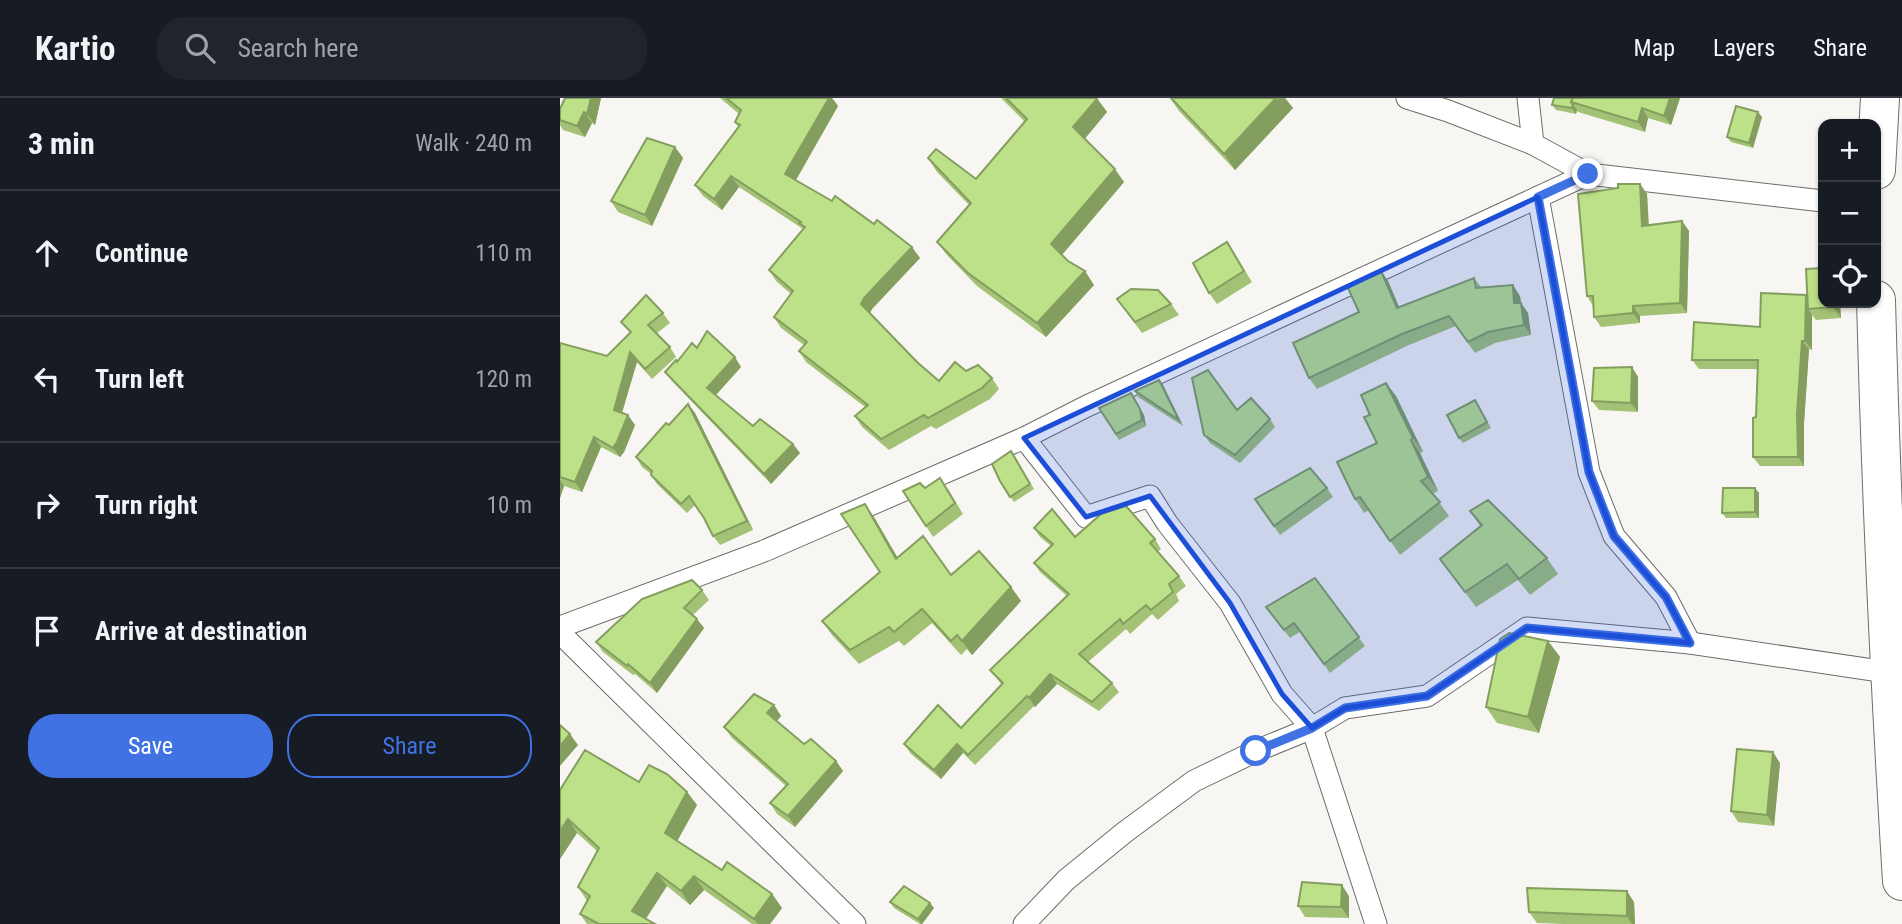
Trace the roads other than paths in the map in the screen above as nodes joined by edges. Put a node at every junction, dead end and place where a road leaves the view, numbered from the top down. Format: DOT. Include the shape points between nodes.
graph roads {
  1 [pos="1407,98"];
  2 [pos="1528,98"];
  3 [pos="1880,98"];
  4 [pos="1879,119"];
  5 [pos="1533,144"];
  6 [pos="1588,174"];
  7 [pos="1538,197"];
  8 [pos="1818,200"];
  9 [pos="1876,308"];
  10 [pos="1024,438"];
  11 [pos="560,627"];
  12 [pos="560,633"];
  13 [pos="1690,643"];
  14 [pos="1896,674"];
  15 [pos="1312,728"];
  16 [pos="1902,881"];
  17 [pos="855,924"];
  18 [pos="1024,924"];
  19 [pos="1376,924"];
  1 -- 5 [label="street"];
  2 -- 5 [label="street"];
  3 -- 4 [label="highway"];
  5 -- 6 [label="street"];
  6 -- 7 [label="street"];
  6 -- 8 [label="street"];
  7 -- 10 [label="street"];
  7 -- 13 [label="street" via="1589,472 1614,536 1666,597"];
  9 -- 14 [label="highway" via="1879,427"];
  10 -- 11 [label="street" via="764,551"];
  10 -- 15 [label="street" via="1086,517 1150,496 1230,603 1282,694"];
  12 -- 17 [label="street"];
  13 -- 14 [label="street"];
  13 -- 15 [label="street" via="1527,628 1427,696 1345,708"];
  14 -- 16 [label="highway"];
  15 -- 18 [label="street" via="1195,781 1066,880"];
  15 -- 19 [label="street"];
}
